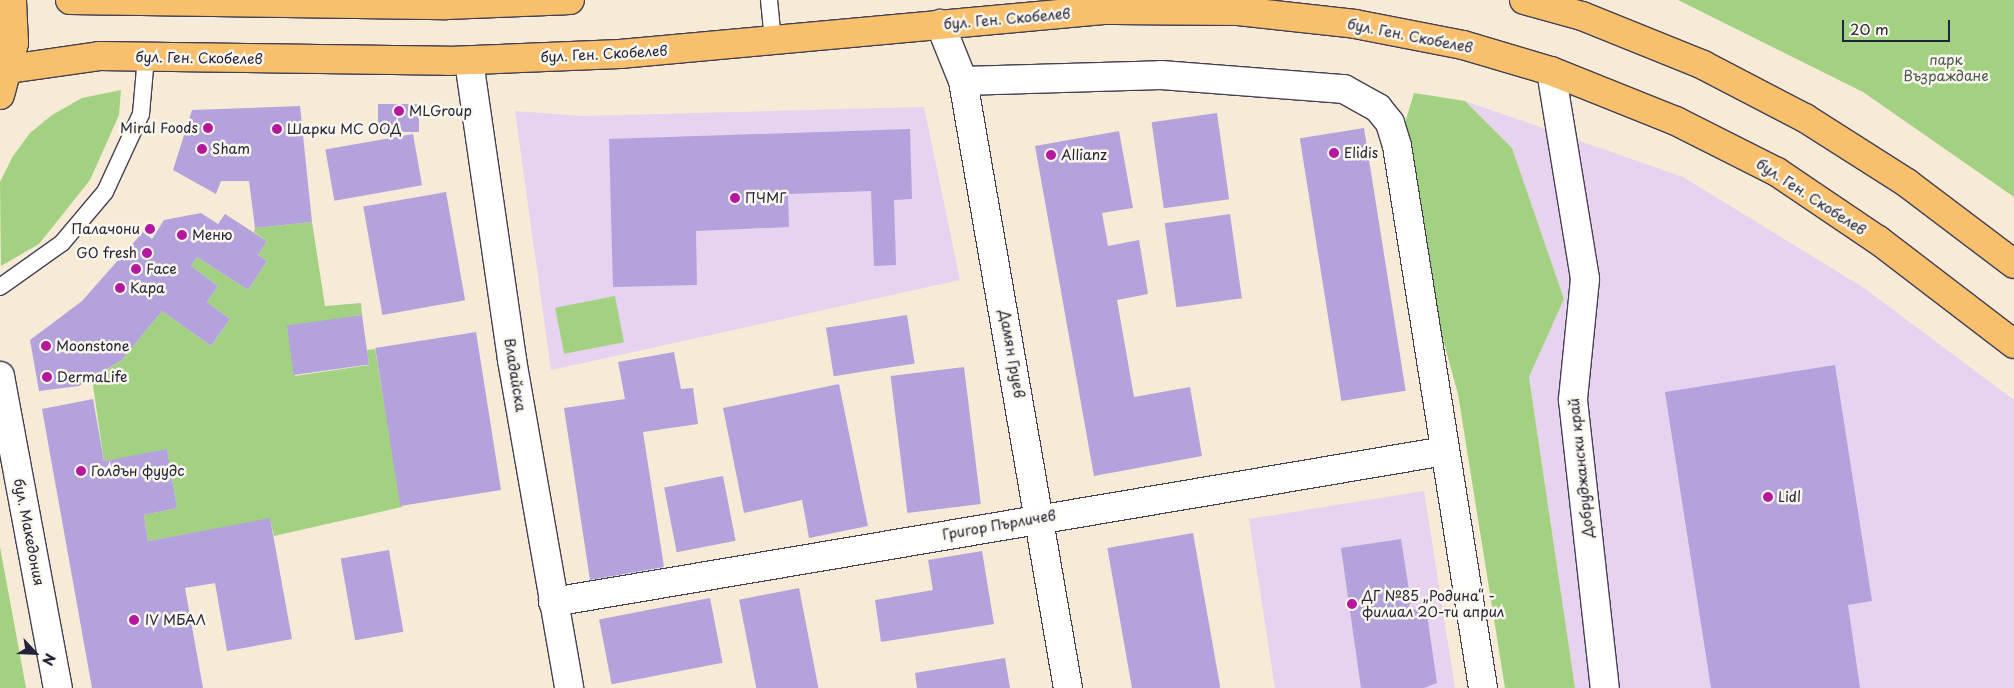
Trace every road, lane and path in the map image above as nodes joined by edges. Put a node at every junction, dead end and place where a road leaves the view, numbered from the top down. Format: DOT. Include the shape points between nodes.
graph roads {
  1 [pos="12,0"];
  2 [pos="70,0"];
  3 [pos="570,0"];
  4 [pos="769,0"];
  5 [pos="1524,0"];
  6 [pos="102,1"];
  7 [pos="158,1"];
  8 [pos="480,2"];
  9 [pos="446,3"];
  10 [pos="940,24"];
  11 [pos="773,40"];
  12 [pos="146,57"];
  13 [pos="469,61"];
  14 [pos="9,69"];
  15 [pos="1551,71"];
  16 [pos="963,81"];
  17 [pos="0,95"];
  18 [pos="2014,264"];
  19 [pos="0,287"];
  20 [pos="2014,344"];
  21 [pos="0,376"];
  22 [pos="1445,451"];
  23 [pos="1041,518"];
  24 [pos="553,602"];
  25 [pos="58,688"];
  26 [pos="569,688"];
  27 [pos="1068,688"];
  28 [pos="1483,688"];
  29 [pos="1605,688"];
  1 -- 14 [label="main road" via="14,43"];
  2 -- 6 [label="main road"];
  3 -- 8 [label="main road"];
  4 -- 11 [label="lane"];
  5 -- 18 [label="main road" via="1582,16 1703,65 1805,118 1907,183"];
  6 -- 7 [label="main road"];
  7 -- 9 [label="main road"];
  8 -- 9 [label="main road"];
  10 -- 11 [label="main road, бул. Ген. Скобелев"];
  10 -- 15 [label="main road, бул. Ген. Скобелев" via="1106,10 1238,11 1355,24 1463,45"];
  10 -- 16 [label="street, Дамян Груев"];
  11 -- 13 [label="main road, бул. Ген. Скобелев" via="620,54"];
  12 -- 13 [label="main road, бул. Ген. Скобелев"];
  12 -- 14 [label="main road, бул. Ген. Скобелев" via="99,56"];
  12 -- 19 [label="lane" via="141,114 105,192 62,243"];
  13 -- 24 [label="street, Владайска"];
  14 -- 17 [label="main road"];
  15 -- 20 [label="main road, бул. Ген. Скобелев" via="1676,121 1777,172 1878,240"];
  15 -- 29 [label="street, Добруджански край" via="1585,278 1573,400"];
  16 -- 22 [label="street" via="1161,75 1344,89 1378,108 1390,123 1398,146"];
  16 -- 23 [label="street, Дамян Груев"];
  21 -- 25 [label="street, бул. Македония"];
  22 -- 23 [label="street, Григор Пърличев"];
  22 -- 28 [label="street"];
  23 -- 24 [label="street, Григор Пърличев"];
  23 -- 27 [label="street, Дамян Груев"];
  24 -- 26 [label="street, Владайска"];
}
